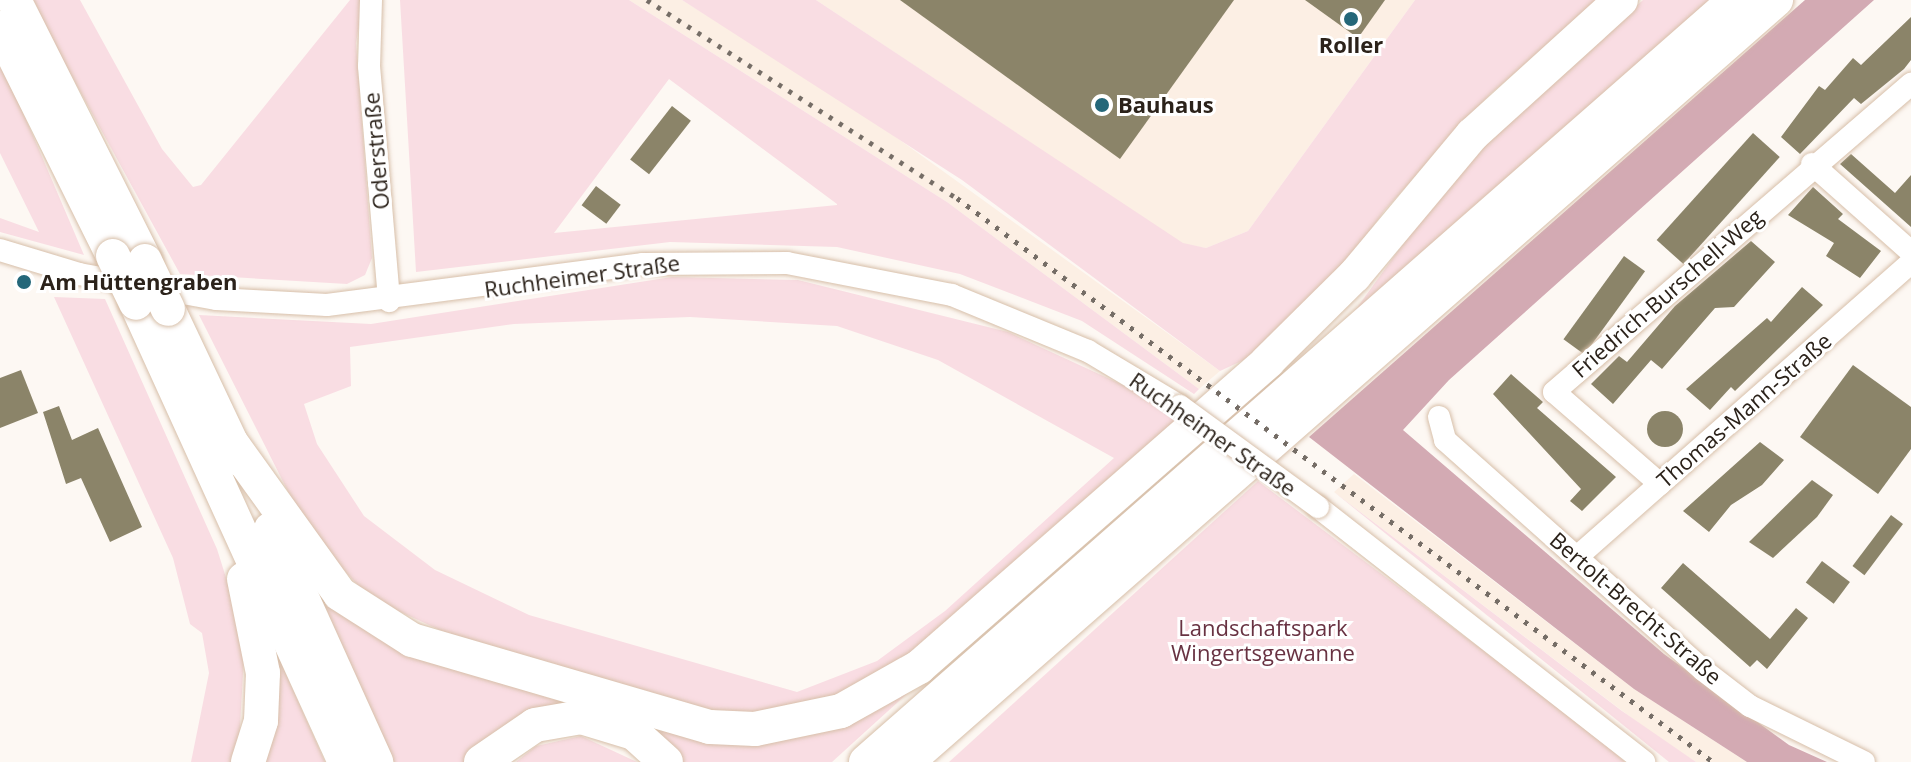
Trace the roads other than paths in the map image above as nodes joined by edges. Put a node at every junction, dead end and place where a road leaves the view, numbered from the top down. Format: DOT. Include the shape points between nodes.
graph roads {
  1 [pos="14,0"];
  2 [pos="371,0"];
  3 [pos="1735,0"];
  4 [pos="1776,0"];
  5 [pos="1621,4"];
  6 [pos="0,28"];
  7 [pos="1911,84"];
  8 [pos="1812,164"];
  9 [pos="1412,204"];
  10 [pos="0,250"];
  11 [pos="1911,252"];
  12 [pos="129,259"];
  13 [pos="1911,263"];
  14 [pos="389,301"];
  15 [pos="152,306"];
  16 [pos="1273,406"];
  17 [pos="1439,417"];
  18 [pos="230,441"];
  19 [pos="1660,484"];
  20 [pos="229,500"];
  21 [pos="1577,557"];
  22 [pos="989,690"];
  23 [pos="248,762"];
  24 [pos="345,762"];
  25 [pos="376,762"];
  26 [pos="481,762"];
  27 [pos="666,762"];
  28 [pos="866,762"];
  29 [pos="907,762"];
  30 [pos="930,762"];
  31 [pos="1644,762"];
  32 [pos="1864,762"];
  1 -- 12 [label="highway"];
  2 -- 14 [label="street, Oderstraße" via="369,66"];
  3 -- 16 [label="highway"];
  4 -- 22 [label="highway"];
  5 -- 9 [label="highway" via="1472,135"];
  6 -- 12 [label="highway"];
  7 -- 8 [label="street, Friedrich-Burschell-Weg"];
  8 -- 11 [label="street"];
  8 -- 19 [label="street, Friedrich-Burschell-Weg" via="1554,392"];
  9 -- 16 [label="highway" via="1374,273 1292,369"];
  9 -- 18 [label="highway" via="1318,315 1017,583 894,685 812,720 710,727 412,640 340,594"];
  10 -- 14 [label="street, Ruchheimer Straße" via="79,274 216,299"];
  12 -- 15 [label="highway, bridge"];
  13 -- 19 [label="street, Thomas-Mann-Straße"];
  14 -- 31 [label="street, Ruchheimer Straße, bridge" via="643,264 787,263 952,295 1088,351 1180,406"];
  15 -- 18 [label="highway"];
  15 -- 20 [label="highway"];
  16 -- 28 [label="highway"];
  17 -- 21 [label="street, Bertolt-Brecht-Straße" via="1445,440"];
  18 -- 25 [label="highway"];
  19 -- 21 [label="street, Thomas-Mann-Straße"];
  20 -- 23 [label="highway" via="263,673 261,721"];
  20 -- 24 [label="highway"];
  21 -- 32 [label="street, Bertolt-Brecht-Straße" via="1750,706"];
  22 -- 29 [label="highway"];
  22 -- 30 [label="highway"];
  26 -- 27 [label="highway" via="535,725 581,717 634,733"];
}
